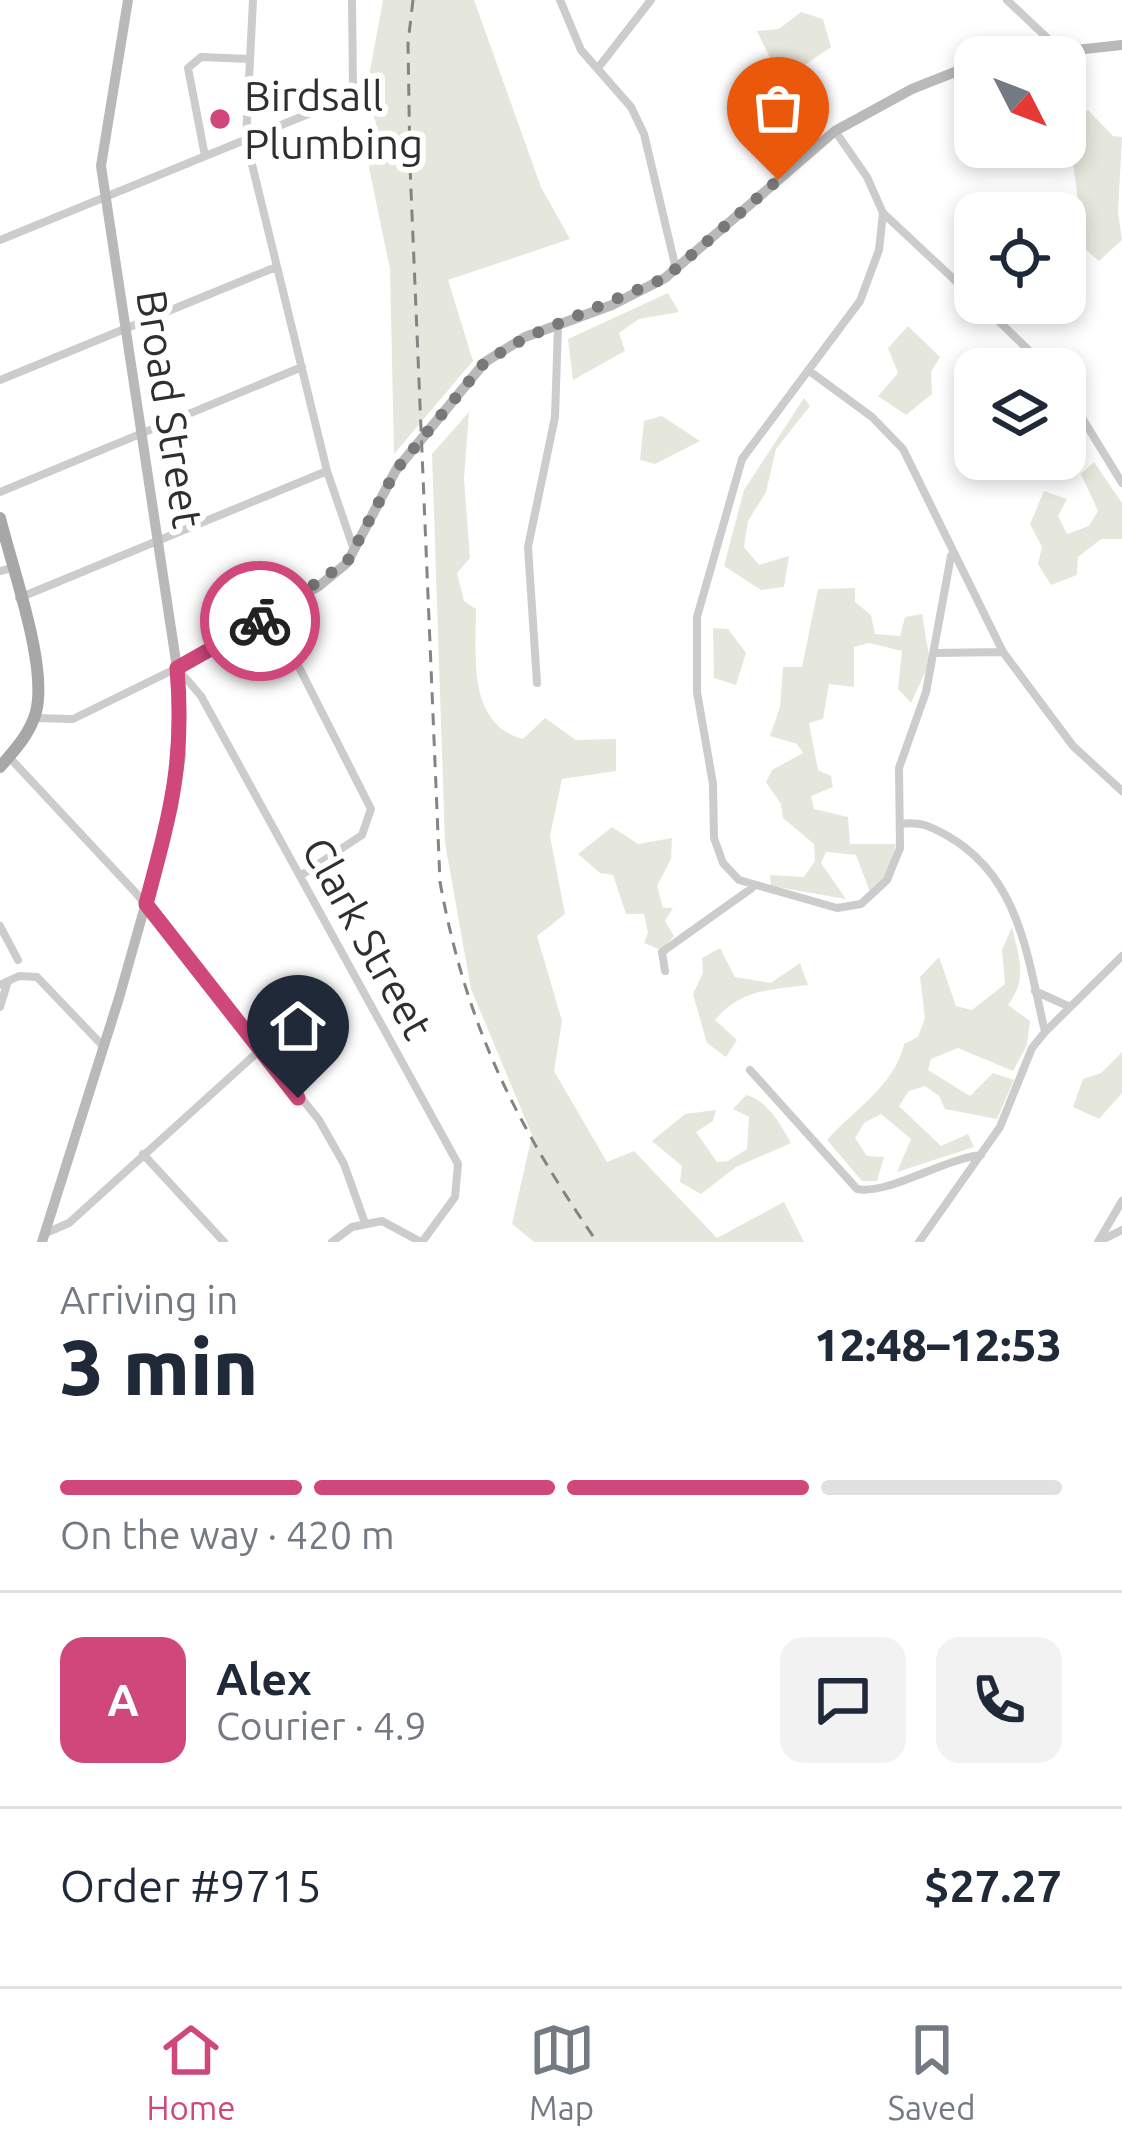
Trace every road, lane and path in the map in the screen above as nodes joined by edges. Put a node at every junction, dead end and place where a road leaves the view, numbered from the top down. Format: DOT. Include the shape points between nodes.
graph roads {
  1 [pos="128,0"];
  2 [pos="254,0"];
  3 [pos="352,0"];
  4 [pos="560,0"];
  5 [pos="651,0"];
  6 [pos="1007,0"];
  7 [pos="1045,36"];
  8 [pos="1122,45"];
  9 [pos="1086,49"];
  10 [pos="250,59"];
  11 [pos="598,68"];
  12 [pos="954,72"];
  13 [pos="835,130"];
  14 [pos="245,140"];
  15 [pos="205,156"];
  16 [pos="104,198"];
  17 [pos="883,213"];
  18 [pos="0,240"];
  19 [pos="277,267"];
  20 [pos="676,271"];
  21 [pos="954,279"];
  22 [pos="558,324"];
  23 [pos="1002,324"];
  24 [pos="124,329"];
  25 [pos="1026,348"];
  26 [pos="302,367"];
  27 [pos="808,370"];
  28 [pos="0,380"];
  29 [pos="1086,424"];
  30 [pos="139,435"];
  31 [pos="327,471"];
  32 [pos="1122,483"];
  33 [pos="0,492"];
  34 [pos="0,518"];
  35 [pos="156,541"];
  36 [pos="355,552"];
  37 [pos="951,556"];
  38 [pos="6,569"];
  39 [pos="20,598"];
  40 [pos="272,614"];
  41 [pos="1003,652"];
  42 [pos="935,653"];
  43 [pos="177,668"];
  44 [pos="537,683"];
  45 [pos="34,718"];
  46 [pos="4,762"];
  47 [pos="1122,791"];
  48 [pos="901,824"];
  49 [pos="300,876"];
  50 [pos="752,888"];
  51 [pos="146,904"];
  52 [pos="0,926"];
  53 [pos="1122,956"];
  54 [pos="18,960"];
  55 [pos="665,971"];
  56 [pos="4,983"];
  57 [pos="1035,991"];
  58 [pos="0,1007"];
  59 [pos="1070,1007"];
  60 [pos="1045,1032"];
  61 [pos="102,1045"];
  62 [pos="259,1051"];
  63 [pos="750,1070"];
  64 [pos="143,1154"];
  65 [pos="982,1155"];
  66 [pos="1122,1201"];
  67 [pos="365,1223"];
  68 [pos="1122,1230"];
  69 [pos="43,1238"];
  70 [pos="1099,1241"];
  71 [pos="224,1242"];
  72 [pos="332,1242"];
  73 [pos="422,1242"];
  74 [pos="924,1242"];
  1 -- 16 [label="main road, Broad Street" via="101,144"];
  2 -- 10 [label="street"];
  3 -- 14 [label="street" via="349,95"];
  4 -- 11 [label="street" via="581,50"];
  5 -- 11 [label="street"];
  6 -- 7 [label="street"];
  8 -- 9 [label="main road"];
  10 -- 14 [label="street"];
  10 -- 15 [label="street" via="202,57 188,68"];
  11 -- 20 [label="street" via="644,134"];
  12 -- 13 [label="main road"];
  13 -- 17 [label="street"];
  13 -- 20 [label="main road"];
  14 -- 15 [label="street"];
  14 -- 19 [label="street"];
  15 -- 16 [label="street"];
  16 -- 18 [label="street"];
  16 -- 24 [label="main road, Broad Street"];
  17 -- 21 [label="street"];
  17 -- 27 [label="street" via="860,301"];
  19 -- 24 [label="street"];
  19 -- 26 [label="street"];
  20 -- 22 [label="main road"];
  22 -- 36 [label="main road" via="509,345 464,385 396,470"];
  22 -- 44 [label="street" via="555,416 528,547"];
  23 -- 25 [label="street"];
  24 -- 28 [label="street"];
  24 -- 30 [label="main road, Broad Street"];
  26 -- 30 [label="street"];
  26 -- 31 [label="street"];
  27 -- 37 [label="street" via="903,448"];
  27 -- 50 [label="street" via="742,458 697,617 714,838 723,862"];
  29 -- 32 [label="street"];
  30 -- 33 [label="street"];
  30 -- 35 [label="main road, Broad Street"];
  31 -- 35 [label="street"];
  31 -- 36 [label="street"];
  34 -- 38 [label="main road"];
  35 -- 39 [label="street"];
  35 -- 43 [label="main road, Broad Street"];
  36 -- 40 [label="main road"];
  37 -- 41 [label="street"];
  37 -- 42 [label="street"];
  38 -- 39 [label="main road"];
  39 -- 45 [label="main road" via="36,678"];
  40 -- 43 [label="main road"];
  40 -- 49 [label="street" via="371,808 362,836"];
  41 -- 42 [label="street"];
  41 -- 47 [label="street" via="1073,746"];
  42 -- 48 [label="street" via="899,768"];
  43 -- 45 [label="street" via="73,718"];
  43 -- 49 [label="street, Clark Street" via="202,696"];
  43 -- 51 [label="main road, Broad Street" via="180,767"];
  45 -- 46 [label="main road"];
  46 -- 51 [label="street"];
  48 -- 50 [label="street" via="893,870 861,904 837,908"];
  48 -- 57 [label="street" via="916,822 954,840 996,876 1022,932"];
  49 -- 73 [label="street, Clark Street" via="458,1164 455,1197"];
  50 -- 55 [label="street" via="662,952"];
  51 -- 61 [label="main road, Broad Street"];
  51 -- 62 [label="street"];
  52 -- 54 [label="street"];
  53 -- 59 [label="street"];
  56 -- 58 [label="street"];
  56 -- 61 [label="street" via="29,974 44,982"];
  57 -- 59 [label="street"];
  57 -- 60 [label="street"];
  59 -- 60 [label="street"];
  60 -- 65 [label="street"];
  61 -- 69 [label="main road, Broad Street"];
  62 -- 64 [label="street"];
  62 -- 67 [label="street" via="334,1143"];
  63 -- 65 [label="street" via="857,1189 874,1192 955,1157"];
  64 -- 69 [label="street"];
  64 -- 71 [label="street"];
  65 -- 74 [label="street"];
  66 -- 70 [label="street"];
  67 -- 72 [label="street"];
  67 -- 73 [label="street" via="390,1223"];
  68 -- 70 [label="street"];
}
